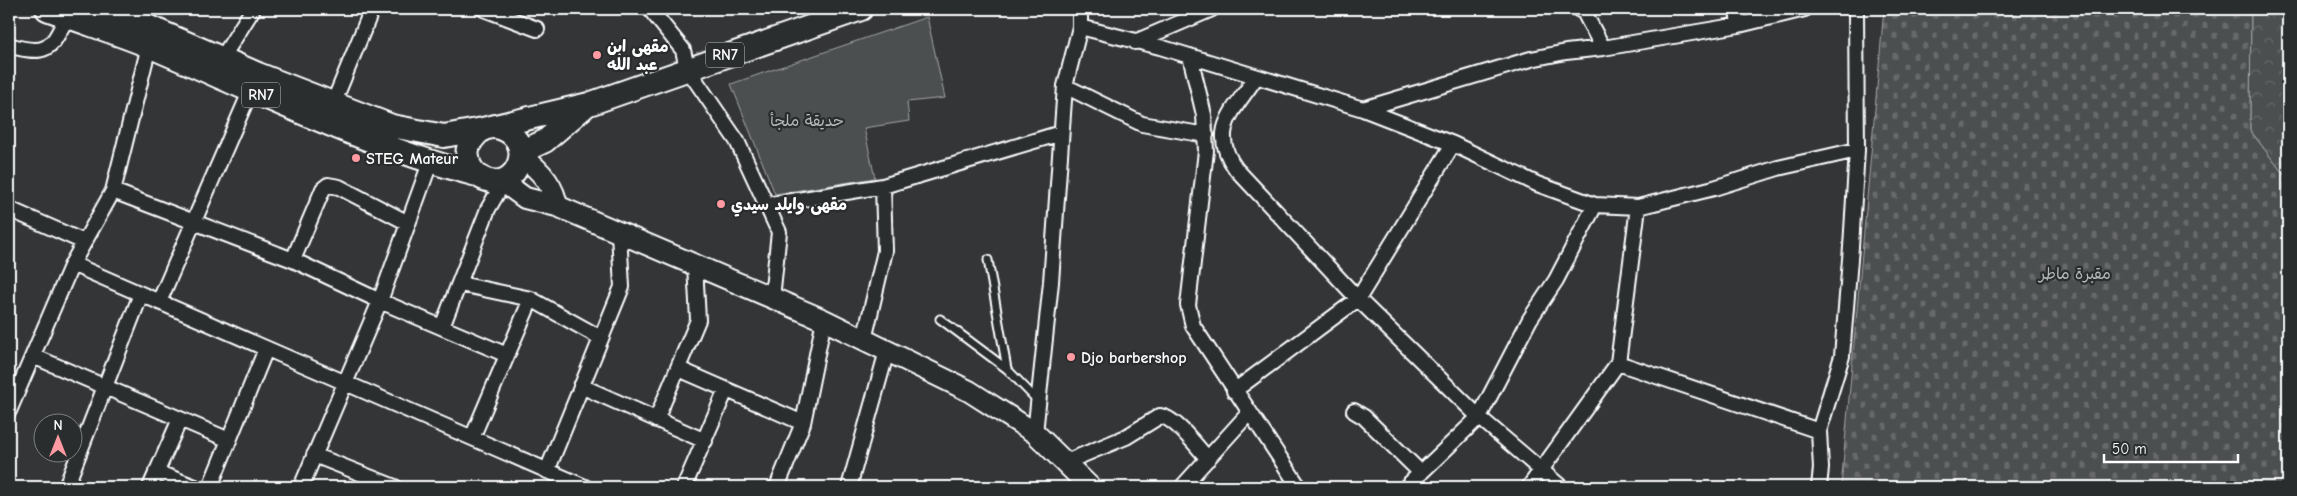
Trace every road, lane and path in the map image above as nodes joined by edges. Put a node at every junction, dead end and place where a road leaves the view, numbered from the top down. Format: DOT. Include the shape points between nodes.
graph roads {
  1 [pos="253,9"];
  2 [pos="372,9"];
  3 [pos="484,9"];
  4 [pos="650,9"];
  5 [pos="861,9"];
  6 [pos="1080,9"];
  7 [pos="1212,9"];
  8 [pos="1737,9"];
  9 [pos="1805,9"];
  10 [pos="1856,9"];
  11 [pos="1582,10"];
  12 [pos="62,11"];
  13 [pos="123,11"];
  14 [pos="1740,25"];
  15 [pos="1080,27"];
  16 [pos="537,29"];
  17 [pos="1135,42"];
  18 [pos="9,45"];
  19 [pos="149,46"];
  20 [pos="1603,48"];
  21 [pos="1190,56"];
  22 [pos="217,66"];
  23 [pos="687,68"];
  24 [pos="1256,77"];
  25 [pos="254,82"];
  26 [pos="1065,86"];
  27 [pos="333,104"];
  28 [pos="589,104"];
  29 [pos="1363,109"];
  30 [pos="490,128"];
  31 [pos="1061,133"];
  32 [pos="1206,136"];
  33 [pos="1453,144"];
  34 [pos="1857,150"];
  35 [pos="1224,151"];
  36 [pos="1206,152"];
  37 [pos="521,154"];
  38 [pos="430,163"];
  39 [pos="477,175"];
  40 [pos="504,183"];
  41 [pos="883,186"];
  42 [pos="113,191"];
  43 [pos="768,204"];
  44 [pos="1595,205"];
  45 [pos="557,206"];
  46 [pos="1638,207"];
  47 [pos="9,209"];
  48 [pos="194,221"];
  49 [pos="408,223"];
  50 [pos="619,233"];
  51 [pos="84,242"];
  52 [pos="292,260"];
  53 [pos="988,260"];
  54 [pos="72,264"];
  55 [pos="695,265"];
  56 [pos="460,284"];
  57 [pos="140,294"];
  58 [pos="772,298"];
  59 [pos="531,299"];
  60 [pos="1358,299"];
  61 [pos="380,301"];
  62 [pos="159,302"];
  63 [pos="824,320"];
  64 [pos="940,320"];
  65 [pos="442,327"];
  66 [pos="600,338"];
  67 [pos="864,340"];
  68 [pos="266,349"];
  69 [pos="887,352"];
  70 [pos="507,355"];
  71 [pos="33,356"];
  72 [pos="1618,363"];
  73 [pos="679,369"];
  74 [pos="1007,369"];
  75 [pos="345,383"];
  76 [pos="103,386"];
  77 [pos="581,386"];
  78 [pos="726,390"];
  79 [pos="1234,391"];
  80 [pos="1038,401"];
  81 [pos="9,411"];
  82 [pos="1354,411"];
  83 [pos="1249,413"];
  84 [pos="1479,417"];
  85 [pos="180,419"];
  86 [pos="656,420"];
  87 [pos="803,423"];
  88 [pos="1818,431"];
  89 [pos="1035,433"];
  90 [pos="472,438"];
  91 [pos="229,440"];
  92 [pos="705,441"];
  93 [pos="314,455"];
  94 [pos="1208,459"];
  95 [pos="1066,462"];
  96 [pos="1540,469"];
  97 [pos="156,472"];
  98 [pos="1421,473"];
  99 [pos="554,478"];
  100 [pos="66,487"];
  101 [pos="150,487"];
  102 [pos="195,487"];
  103 [pos="210,487"];
  104 [pos="301,487"];
  105 [pos="394,487"];
  106 [pos="585,487"];
  107 [pos="684,487"];
  108 [pos="777,487"];
  109 [pos="849,487"];
  110 [pos="1090,487"];
  111 [pos="1182,487"];
  112 [pos="1299,487"];
  113 [pos="1406,487"];
  114 [pos="1529,487"];
  115 [pos="1560,487"];
  116 [pos="1819,487"];
  1 -- 22 [label="street"];
  2 -- 27 [label="street"];
  3 -- 16 [label="street"];
  4 -- 23 [label="street" via="683,50"];
  5 -- 23 [label="main road, RN7"];
  6 -- 15 [label="street"];
  7 -- 17 [label="street"];
  8 -- 14 [label="street"];
  9 -- 14 [label="street"];
  10 -- 34 [label="street"];
  11 -- 20 [label="street"];
  12 -- 18 [label="street" via="58,38 51,46 29,50"];
  12 -- 19 [label="main road, RN7"];
  13 -- 22 [label="main road, RN7"];
  14 -- 20 [label="street"];
  15 -- 17 [label="street"];
  15 -- 26 [label="street"];
  17 -- 21 [label="street"];
  19 -- 22 [label="main road, RN7"];
  19 -- 42 [label="street"];
  20 -- 29 [label="street" via="1531,59"];
  21 -- 24 [label="street"];
  21 -- 32 [label="street"];
  22 -- 25 [label="main road, RN7"];
  23 -- 28 [label="main road, RN7"];
  23 -- 43 [label="street" via="737,141"];
  24 -- 29 [label="street"];
  24 -- 35 [label="street" via="1224,128"];
  25 -- 27 [label="main road, RN7"];
  25 -- 38 [label="main road, RN7"];
  25 -- 48 [label="street"];
  26 -- 31 [label="street"];
  26 -- 32 [label="street" via="1142,124"];
  27 -- 30 [label="main road, RN7" via="392,126 444,136"];
  28 -- 30 [label="main road, RN7"];
  28 -- 37 [label="main road, RN7" via="545,141"];
  29 -- 33 [label="street"];
  30 -- 37 [label="main road" via="504,129 516,138"];
  30 -- 39 [label="main road" via="474,136 468,150 470,166"];
  31 -- 41 [label="street"];
  31 -- 80 [label="street" via="1052,282"];
  32 -- 36 [label="street"];
  33 -- 44 [label="street" via="1537,184"];
  33 -- 60 [label="street"];
  34 -- 46 [label="street"];
  34 -- 88 [label="street" via="1842,356"];
  35 -- 36 [label="street"];
  35 -- 60 [label="street" via="1236,169"];
  36 -- 79 [label="street" via="1188,310 1192,326"];
  37 -- 40 [label="main road" via="514,172"];
  37 -- 45 [label="main road" via="551,186"];
  38 -- 39 [label="main road, RN7"];
  38 -- 49 [label="street"];
  39 -- 40 [label="main road, RN7"];
  40 -- 45 [label="main road" via="525,198"];
  40 -- 56 [label="street" via="488,209"];
  41 -- 43 [label="street"];
  41 -- 67 [label="street" via="885,251"];
  42 -- 48 [label="street"];
  42 -- 51 [label="street"];
  43 -- 58 [label="street" via="779,232"];
  44 -- 46 [label="street"];
  44 -- 84 [label="street"];
  45 -- 50 [label="main road"];
  46 -- 72 [label="street"];
  47 -- 51 [label="street"];
  48 -- 52 [label="street"];
  48 -- 62 [label="street"];
  49 -- 52 [label="street" via="339,187 328,185 323,189"];
  49 -- 61 [label="street"];
  50 -- 55 [label="main road"];
  50 -- 66 [label="street" via="622,287"];
  51 -- 54 [label="street"];
  52 -- 61 [label="street"];
  53 -- 74 [label="lane"];
  54 -- 57 [label="street"];
  54 -- 71 [label="street"];
  55 -- 58 [label="main road"];
  55 -- 73 [label="street" via="698,320"];
  56 -- 59 [label="street"];
  56 -- 65 [label="street"];
  57 -- 62 [label="street"];
  57 -- 76 [label="street"];
  58 -- 63 [label="main road"];
  59 -- 66 [label="street"];
  59 -- 70 [label="street"];
  60 -- 79 [label="street"];
  60 -- 84 [label="street"];
  61 -- 65 [label="street"];
  61 -- 75 [label="street"];
  62 -- 68 [label="street"];
  63 -- 67 [label="main road"];
  63 -- 87 [label="street"];
  64 -- 74 [label="lane"];
  65 -- 70 [label="street"];
  66 -- 77 [label="street"];
  67 -- 69 [label="main road"];
  68 -- 75 [label="street"];
  68 -- 91 [label="street"];
  69 -- 89 [label="main road" via="969,392"];
  69 -- 109 [label="street"];
  70 -- 90 [label="street"];
  71 -- 76 [label="street"];
  71 -- 81 [label="street"];
  72 -- 88 [label="street"];
  72 -- 96 [label="street"];
  73 -- 78 [label="street"];
  73 -- 86 [label="street"];
  74 -- 80 [label="lane"];
  75 -- 90 [label="street"];
  75 -- 93 [label="street"];
  76 -- 85 [label="street"];
  76 -- 100 [label="street"];
  77 -- 86 [label="street"];
  77 -- 99 [label="street"];
  78 -- 87 [label="street"];
  78 -- 92 [label="street"];
  79 -- 83 [label="street"];
  80 -- 89 [label="street"];
  82 -- 98 [label="street"];
  83 -- 94 [label="street"];
  83 -- 112 [label="street"];
  84 -- 96 [label="street"];
  84 -- 98 [label="street"];
  85 -- 91 [label="street"];
  85 -- 97 [label="street"];
  86 -- 92 [label="street"];
  87 -- 108 [label="street"];
  88 -- 116 [label="street"];
  89 -- 95 [label="main road"];
  90 -- 99 [label="street"];
  91 -- 103 [label="street"];
  92 -- 107 [label="street"];
  93 -- 104 [label="street"];
  93 -- 105 [label="street"];
  94 -- 95 [label="street" via="1167,417 1160,416 1126,437"];
  94 -- 111 [label="street"];
  95 -- 110 [label="main road"];
  96 -- 114 [label="street"];
  96 -- 115 [label="street"];
  97 -- 101 [label="street"];
  97 -- 102 [label="street"];
  98 -- 113 [label="street"];
  99 -- 106 [label="street"];
}
